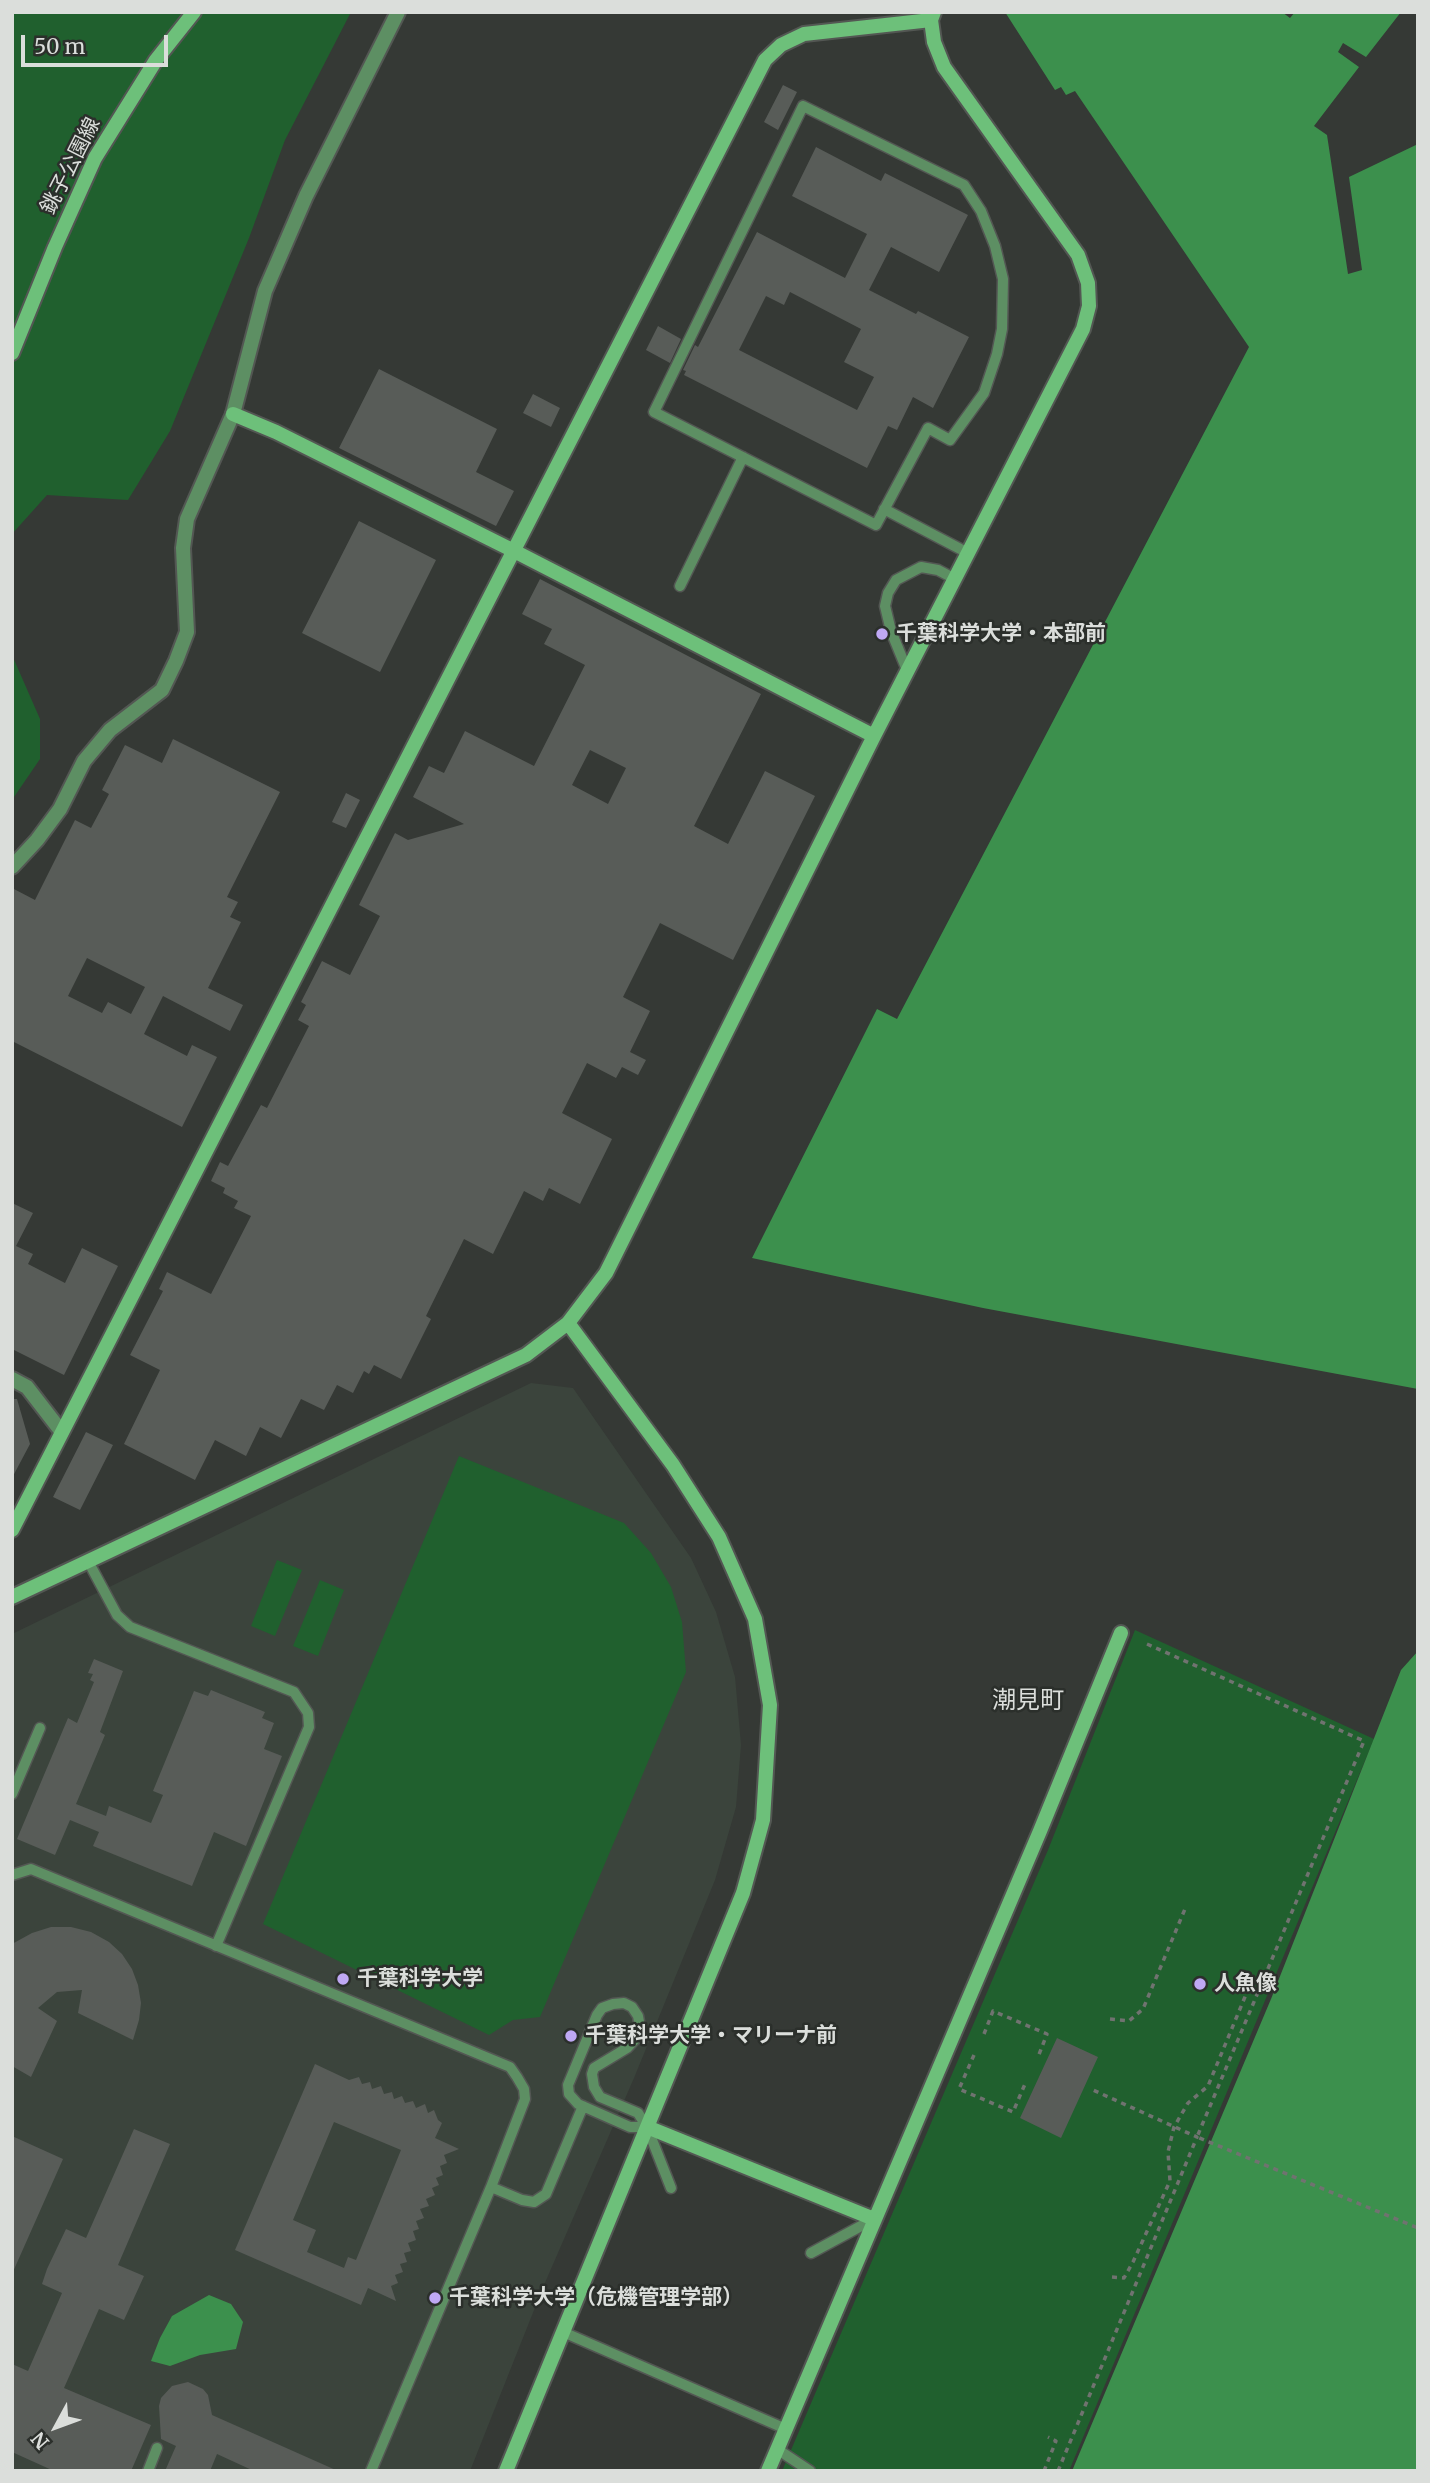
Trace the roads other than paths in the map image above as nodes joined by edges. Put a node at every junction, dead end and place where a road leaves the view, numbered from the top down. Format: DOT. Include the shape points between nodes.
graph roads {
  1 [pos="194,12"];
  2 [pos="398,12"];
  3 [pos="933,16"];
  4 [pos="12,353"];
  5 [pos="233,414"];
  6 [pos="743,457"];
  7 [pos="884,509"];
  8 [pos="514,551"];
  9 [pos="968,553"];
  10 [pos="955,579"];
  11 [pos="680,586"];
  12 [pos="907,670"];
  13 [pos="874,736"];
  14 [pos="12,867"];
  15 [pos="568,1324"];
  16 [pos="12,1379"];
  17 [pos="61,1431"];
  18 [pos="12,1530"];
  19 [pos="88,1561"];
  20 [pos="12,1597"];
  21 [pos="1121,1633"];
  22 [pos="40,1728"];
  23 [pos="12,1794"];
  24 [pos="12,1875"];
  25 [pos="216,1946"];
  26 [pos="583,2106"];
  27 [pos="647,2127"];
  28 [pos="491,2187"];
  29 [pos="671,2188"];
  30 [pos="874,2219"];
  31 [pos="811,2253"];
  32 [pos="563,2332"];
  33 [pos="786,2429"];
  34 [pos="157,2448"];
  35 [pos="777,2449"];
  36 [pos="812,2468"];
  37 [pos="148,2471"];
  38 [pos="371,2471"];
  39 [pos="506,2471"];
  40 [pos="768,2471"];
  1 -- 4 [label="street, 銚子公園線" via="156,60 95,158"];
  2 -- 5 [label="street" via="306,196 265,292"];
  3 -- 8 [label="street" via="804,34 781,45 765,60"];
  3 -- 9 [label="street" via="934,42 944,67 1078,255 1088,284 1083,329"];
  5 -- 8 [label="street"];
  5 -- 14 [label="street" via="187,519 183,548 187,632 162,690 110,730 84,761 60,808"];
  6 -- 7 [label="lane" via="876,525"];
  6 -- 7 [label="lane" via="654,412 803,106 964,186 981,211 1003,279 1002,329 984,393 950,440 928,428"];
  6 -- 11 [label="lane"];
  7 -- 9 [label="lane"];
  8 -- 13 [label="street"];
  8 -- 17 [label="street"];
  9 -- 10 [label="street"];
  10 -- 12 [label="street"];
  10 -- 12 [label="lane" via="920,567 896,580 887,593 891,631"];
  12 -- 13 [label="street"];
  13 -- 15 [label="street" via="606,1273"];
  15 -- 19 [label="street" via="526,1355"];
  15 -- 27 [label="street" via="673,1465 719,1537 755,1619 770,1705 763,1820 743,1893"];
  16 -- 17 [label="street" via="27,1387"];
  17 -- 18 [label="street"];
  19 -- 20 [label="street"];
  19 -- 25 [label="lane" via="117,1615 130,1627 294,1692 307,1713 309,1727"];
  21 -- 30 [label="street"];
  22 -- 23 [label="lane"];
  24 -- 25 [label="lane" via="31,1869"];
  25 -- 28 [label="lane" via="510,2067 525,2099"];
  26 -- 27 [label="lane" via="630,2127"];
  26 -- 27 [label="lane" via="569,2094 568,2085 597,2015 602,2008 624,2003 638,2016 641,2033 627,2048 594,2068 594,2087 600,2097 638,2113"];
  26 -- 28 [label="lane" via="547,2194 534,2202"];
  27 -- 29 [label="lane"];
  27 -- 30 [label="street"];
  27 -- 32 [label="street"];
  28 -- 38 [label="lane"];
  30 -- 31 [label="lane"];
  30 -- 33 [label="street"];
  32 -- 33 [label="lane"];
  32 -- 39 [label="street"];
  33 -- 35 [label="street"];
  34 -- 37 [label="lane"];
  35 -- 36 [label="lane"];
  35 -- 40 [label="street"];
}
